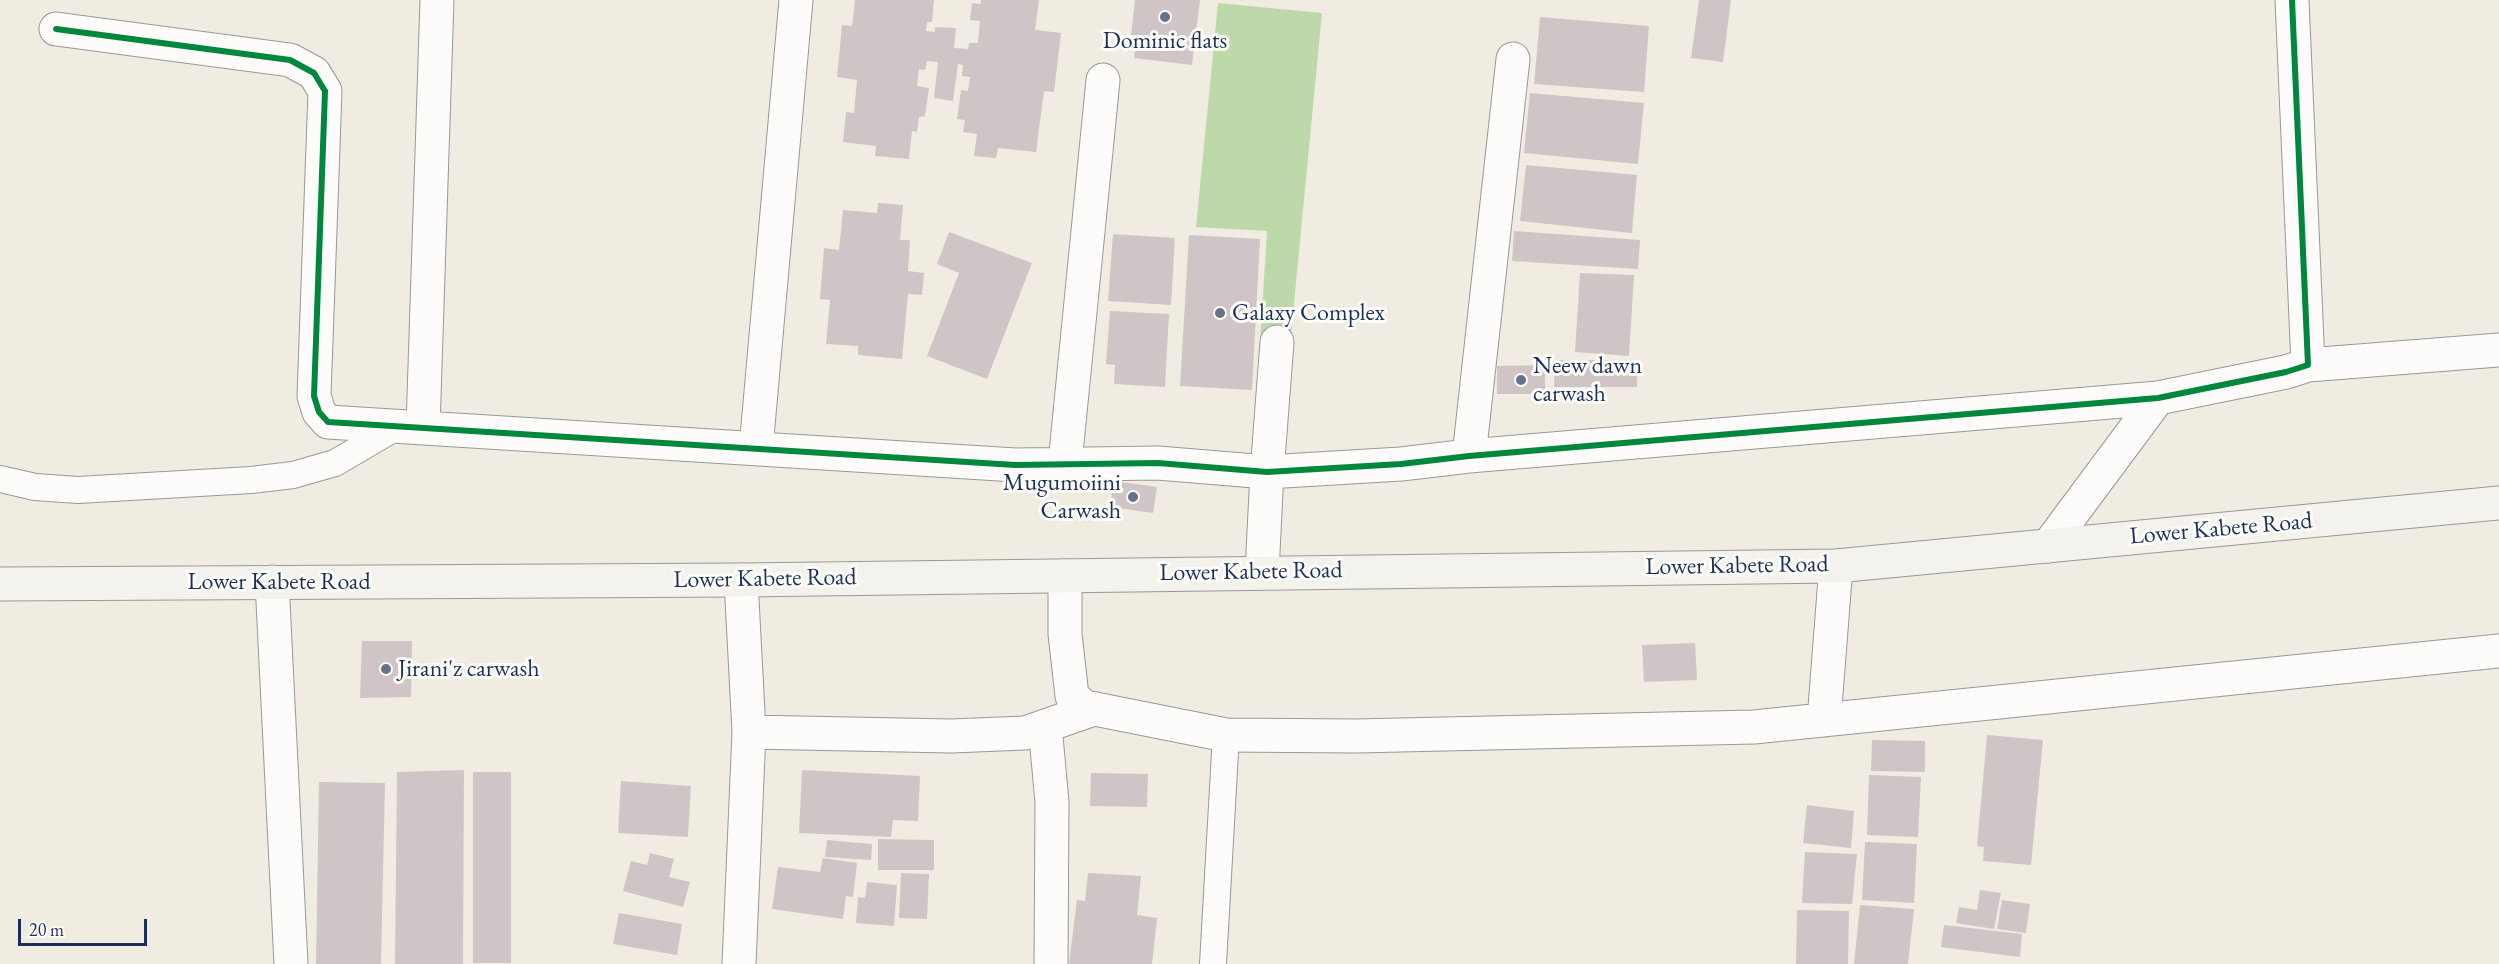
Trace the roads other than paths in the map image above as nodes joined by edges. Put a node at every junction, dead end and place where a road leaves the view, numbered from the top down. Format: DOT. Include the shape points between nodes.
graph roads {
  1 [pos="437,0"];
  2 [pos="796,0"];
  3 [pos="2292,0"];
  4 [pos="56,29"];
  5 [pos="1513,59"];
  6 [pos="1103,80"];
  7 [pos="1277,342"];
  8 [pos="2499,350"];
  9 [pos="2308,365"];
  10 [pos="2158,398"];
  11 [pos="410,427"];
  12 [pos="756,448"];
  13 [pos="1468,456"];
  14 [pos="1065,462"];
  15 [pos="1267,472"];
  16 [pos="0,479"];
  17 [pos="2499,503"];
  18 [pos="2048,546"];
  19 [pos="1836,566"];
  20 [pos="1262,572"];
  21 [pos="1065,576"];
  22 [pos="741,580"];
  23 [pos="273,582"];
  24 [pos="0,584"];
  25 [pos="2499,651"];
  26 [pos="1094,709"];
  27 [pos="1824,720"];
  28 [pos="1045,726"];
  29 [pos="749,732"];
  30 [pos="1226,735"];
  31 [pos="291,964"];
  32 [pos="739,964"];
  33 [pos="1051,964"];
  34 [pos="1213,964"];
  1 -- 11 [label="street"];
  2 -- 12 [label="street"];
  3 -- 9 [label="street"];
  4 -- 11 [label="street" via="290,60 314,73 325,91 314,396 319,412 328,422"];
  5 -- 13 [label="street"];
  6 -- 14 [label="street"];
  7 -- 15 [label="street"];
  8 -- 9 [label="street"];
  9 -- 10 [label="street"];
  10 -- 13 [label="street"];
  10 -- 18 [label="street"];
  11 -- 12 [label="street"];
  11 -- 16 [label="lane" via="335,463 251,480 78,490 35,487"];
  12 -- 14 [label="street" via="1015,465"];
  13 -- 15 [label="street"];
  14 -- 15 [label="street" via="1158,463"];
  15 -- 20 [label="street"];
  17 -- 18 [label="main road, Lower Kabete Road"];
  18 -- 19 [label="main road, Lower Kabete Road"];
  19 -- 20 [label="main road, Lower Kabete Road"];
  19 -- 27 [label="street"];
  20 -- 21 [label="main road, Lower Kabete Road"];
  21 -- 22 [label="main road, Lower Kabete Road"];
  21 -- 26 [label="street" via="1065,634 1072,696"];
  22 -- 23 [label="main road, Lower Kabete Road"];
  22 -- 29 [label="street"];
  23 -- 24 [label="main road, Lower Kabete Road"];
  23 -- 31 [label="street"];
  25 -- 27 [label="street"];
  26 -- 28 [label="street"];
  26 -- 30 [label="street"];
  27 -- 30 [label="street" via="1742,727 1356,736"];
  28 -- 29 [label="street" via="1025,733 951,736"];
  28 -- 33 [label="street" via="1052,802"];
  29 -- 32 [label="street"];
  30 -- 34 [label="lane"];
}
